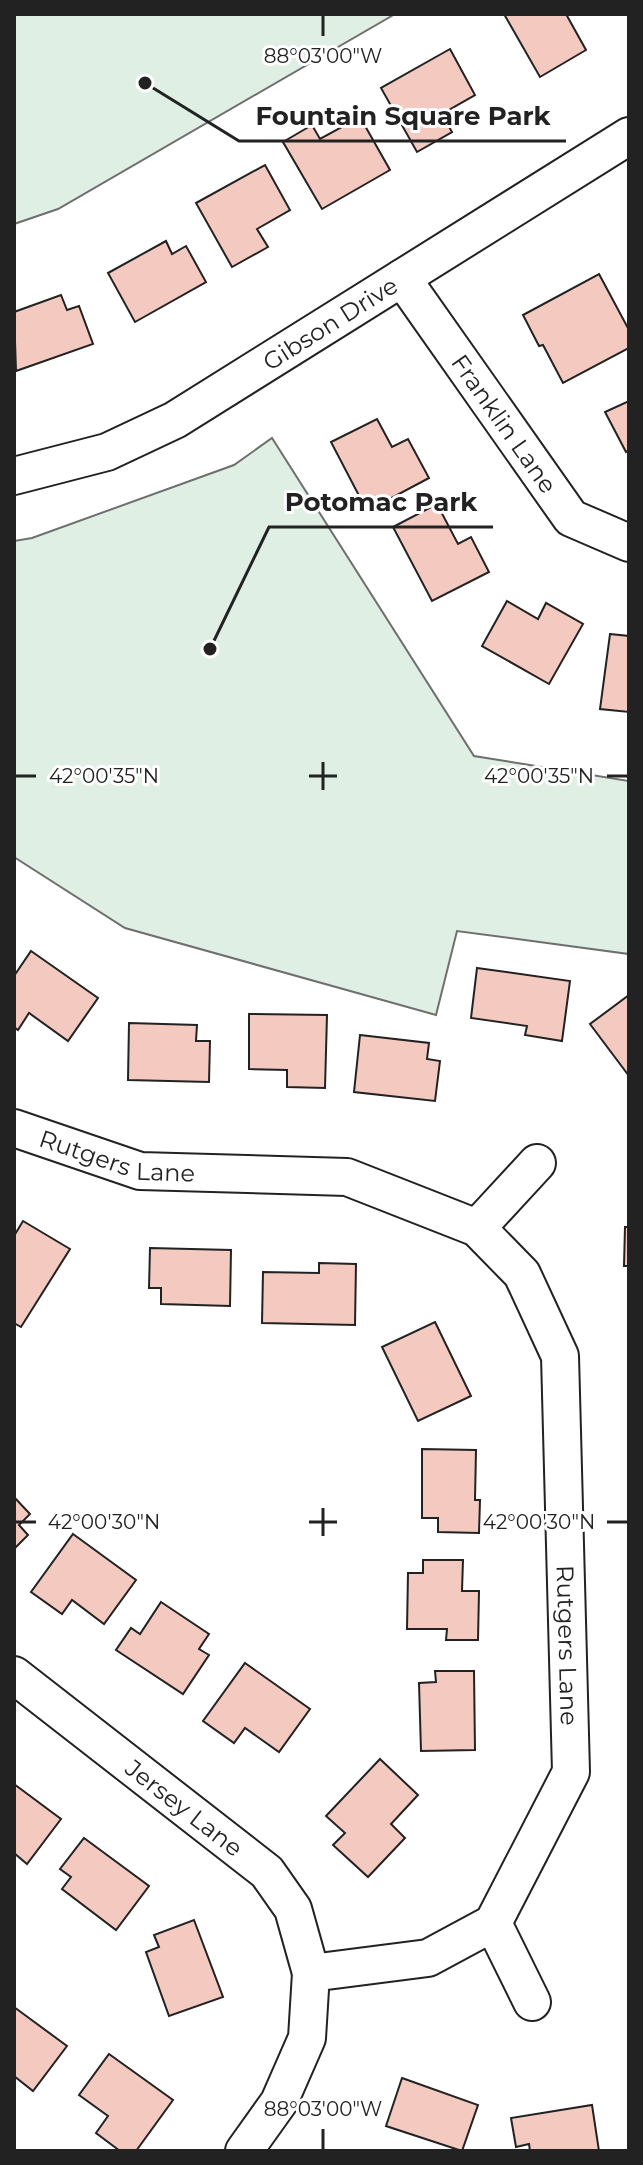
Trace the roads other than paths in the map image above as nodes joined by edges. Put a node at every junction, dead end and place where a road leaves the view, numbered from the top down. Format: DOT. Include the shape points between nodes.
graph roads {
  1 [pos="629,136"];
  2 [pos="402,278"];
  3 [pos="14,476"];
  4 [pos="629,543"];
  5 [pos="14,1128"];
  6 [pos="537,1163"];
  7 [pos="477,1228"];
  8 [pos="14,1675"];
  9 [pos="493,1923"];
  10 [pos="311,1973"];
  11 [pos="532,2002"];
  12 [pos="244,2151"];
  1 -- 2 [label="street, Gibson Drive"];
  2 -- 3 [label="street, Gibson Drive" via="175,420 107,452"];
  2 -- 4 [label="street, Franklin Lane" via="571,518"];
  5 -- 7 [label="street, Rutgers Lane" via="140,1171 347,1177"];
  6 -- 7 [label="street"];
  7 -- 9 [label="street, Rutgers Lane" via="522,1274 560,1356 571,1772"];
  8 -- 10 [label="street, Jersey Lane" via="267,1872 293,1909"];
  9 -- 10 [label="street" via="428,1958"];
  9 -- 11 [label="street"];
  10 -- 12 [label="street" via="307,2038 279,2102"];
}
